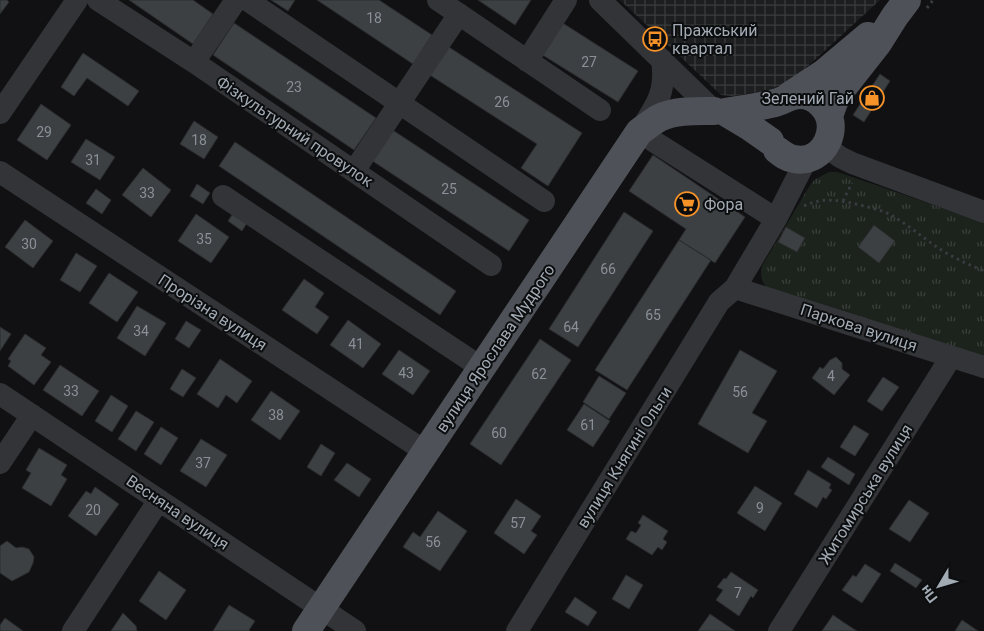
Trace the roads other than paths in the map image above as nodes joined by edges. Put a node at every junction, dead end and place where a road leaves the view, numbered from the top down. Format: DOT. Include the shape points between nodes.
graph roads {
  1 [pos="77,0"];
  2 [pos="98,0"];
  3 [pos="236,0"];
  4 [pos="246,0"];
  5 [pos="438,0"];
  6 [pos="566,0"];
  7 [pos="600,0"];
  8 [pos="901,8"];
  9 [pos="459,14"];
  10 [pos="662,60"];
  11 [pos="527,61"];
  12 [pos="194,62"];
  13 [pos="785,99"];
  14 [pos="399,103"];
  15 [pos="600,110"];
  16 [pos="720,111"];
  17 [pos="0,113"];
  18 [pos="829,116"];
  19 [pos="639,132"];
  20 [pos="774,146"];
  21 [pos="816,152"];
  22 [pos="354,171"];
  23 [pos="0,172"];
  24 [pos="224,196"];
  25 [pos="544,201"];
  26 [pos="786,210"];
  27 [pos="984,212"];
  28 [pos="491,266"];
  29 [pos="735,288"];
  30 [pos="951,357"];
  31 [pos="984,367"];
  32 [pos="482,368"];
  33 [pos="0,394"];
  34 [pos="32,415"];
  35 [pos="426,452"];
  36 [pos="0,463"];
  37 [pos="159,500"];
  38 [pos="322,608"];
  39 [pos="74,631"];
  40 [pos="306,631"];
  41 [pos="355,631"];
  42 [pos="517,631"];
  43 [pos="534,631"];
  44 [pos="778,631"];
  1 -- 17 [label="street"];
  2 -- 12 [label="street, Фізкультурний провулок"];
  3 -- 12 [label="street"];
  4 -- 14 [label="street"];
  5 -- 9 [label="street"];
  6 -- 11 [label="street"];
  7 -- 10 [label="street"];
  8 -- 13 [label="main road" via="824,73"];
  8 -- 18 [label="main road" via="841,90"];
  9 -- 11 [label="street"];
  9 -- 14 [label="street"];
  10 -- 16 [label="street"];
  10 -- 19 [label="street" via="663,85 657,104"];
  11 -- 15 [label="street"];
  12 -- 22 [label="street, Фізкультурний провулок"];
  13 -- 16 [label="main road, вулиця Ярослава Мудрого"];
  13 -- 18 [label="main road" via="800,95 812,97"];
  13 -- 20 [label="main road" via="772,110 768,119 767,131"];
  14 -- 22 [label="street"];
  14 -- 25 [label="street"];
  16 -- 19 [label="main road, вулиця Ярослава Мудрого" via="670,114"];
  16 -- 20 [label="main road" via="750,127"];
  18 -- 21 [label="main road" via="832,127 829,138"];
  19 -- 26 [label="street"];
  19 -- 32 [label="main road, вулиця Ярослава Мудрого"];
  20 -- 21 [label="main road" via="786,157 796,159"];
  20 -- 26 [label="street" via="784,182"];
  21 -- 26 [label="street, вулиця Княгині Ольги"];
  21 -- 27 [label="street" via="840,156"];
  22 -- 28 [label="street, Фізкультурний провулок"];
  23 -- 35 [label="street, Прорізна вулиця"];
  24 -- 32 [label="street"];
  26 -- 29 [label="street, вулиця Княгині Ольги"];
  29 -- 30 [label="street, Паркова вулиця"];
  29 -- 42 [label="street, вулиця Княгині Ольги" via="719,302"];
  29 -- 43 [label="street, вулиця Княгині Ольги" via="731,309"];
  30 -- 31 [label="street, Паркова вулиця"];
  30 -- 44 [label="street, Житомирська вулиця"];
  32 -- 35 [label="main road, вулиця Ярослава Мудрого"];
  33 -- 34 [label="street, Весняна вулиця"];
  34 -- 36 [label="street"];
  34 -- 37 [label="street, Весняна вулиця"];
  35 -- 38 [label="main road, вулиця Ярослава Мудрого"];
  37 -- 38 [label="street, Весняна вулиця"];
  37 -- 39 [label="street"];
  38 -- 40 [label="main road, вулиця Ярослава Мудрого"];
  38 -- 41 [label="street, Весняна вулиця"];
}
